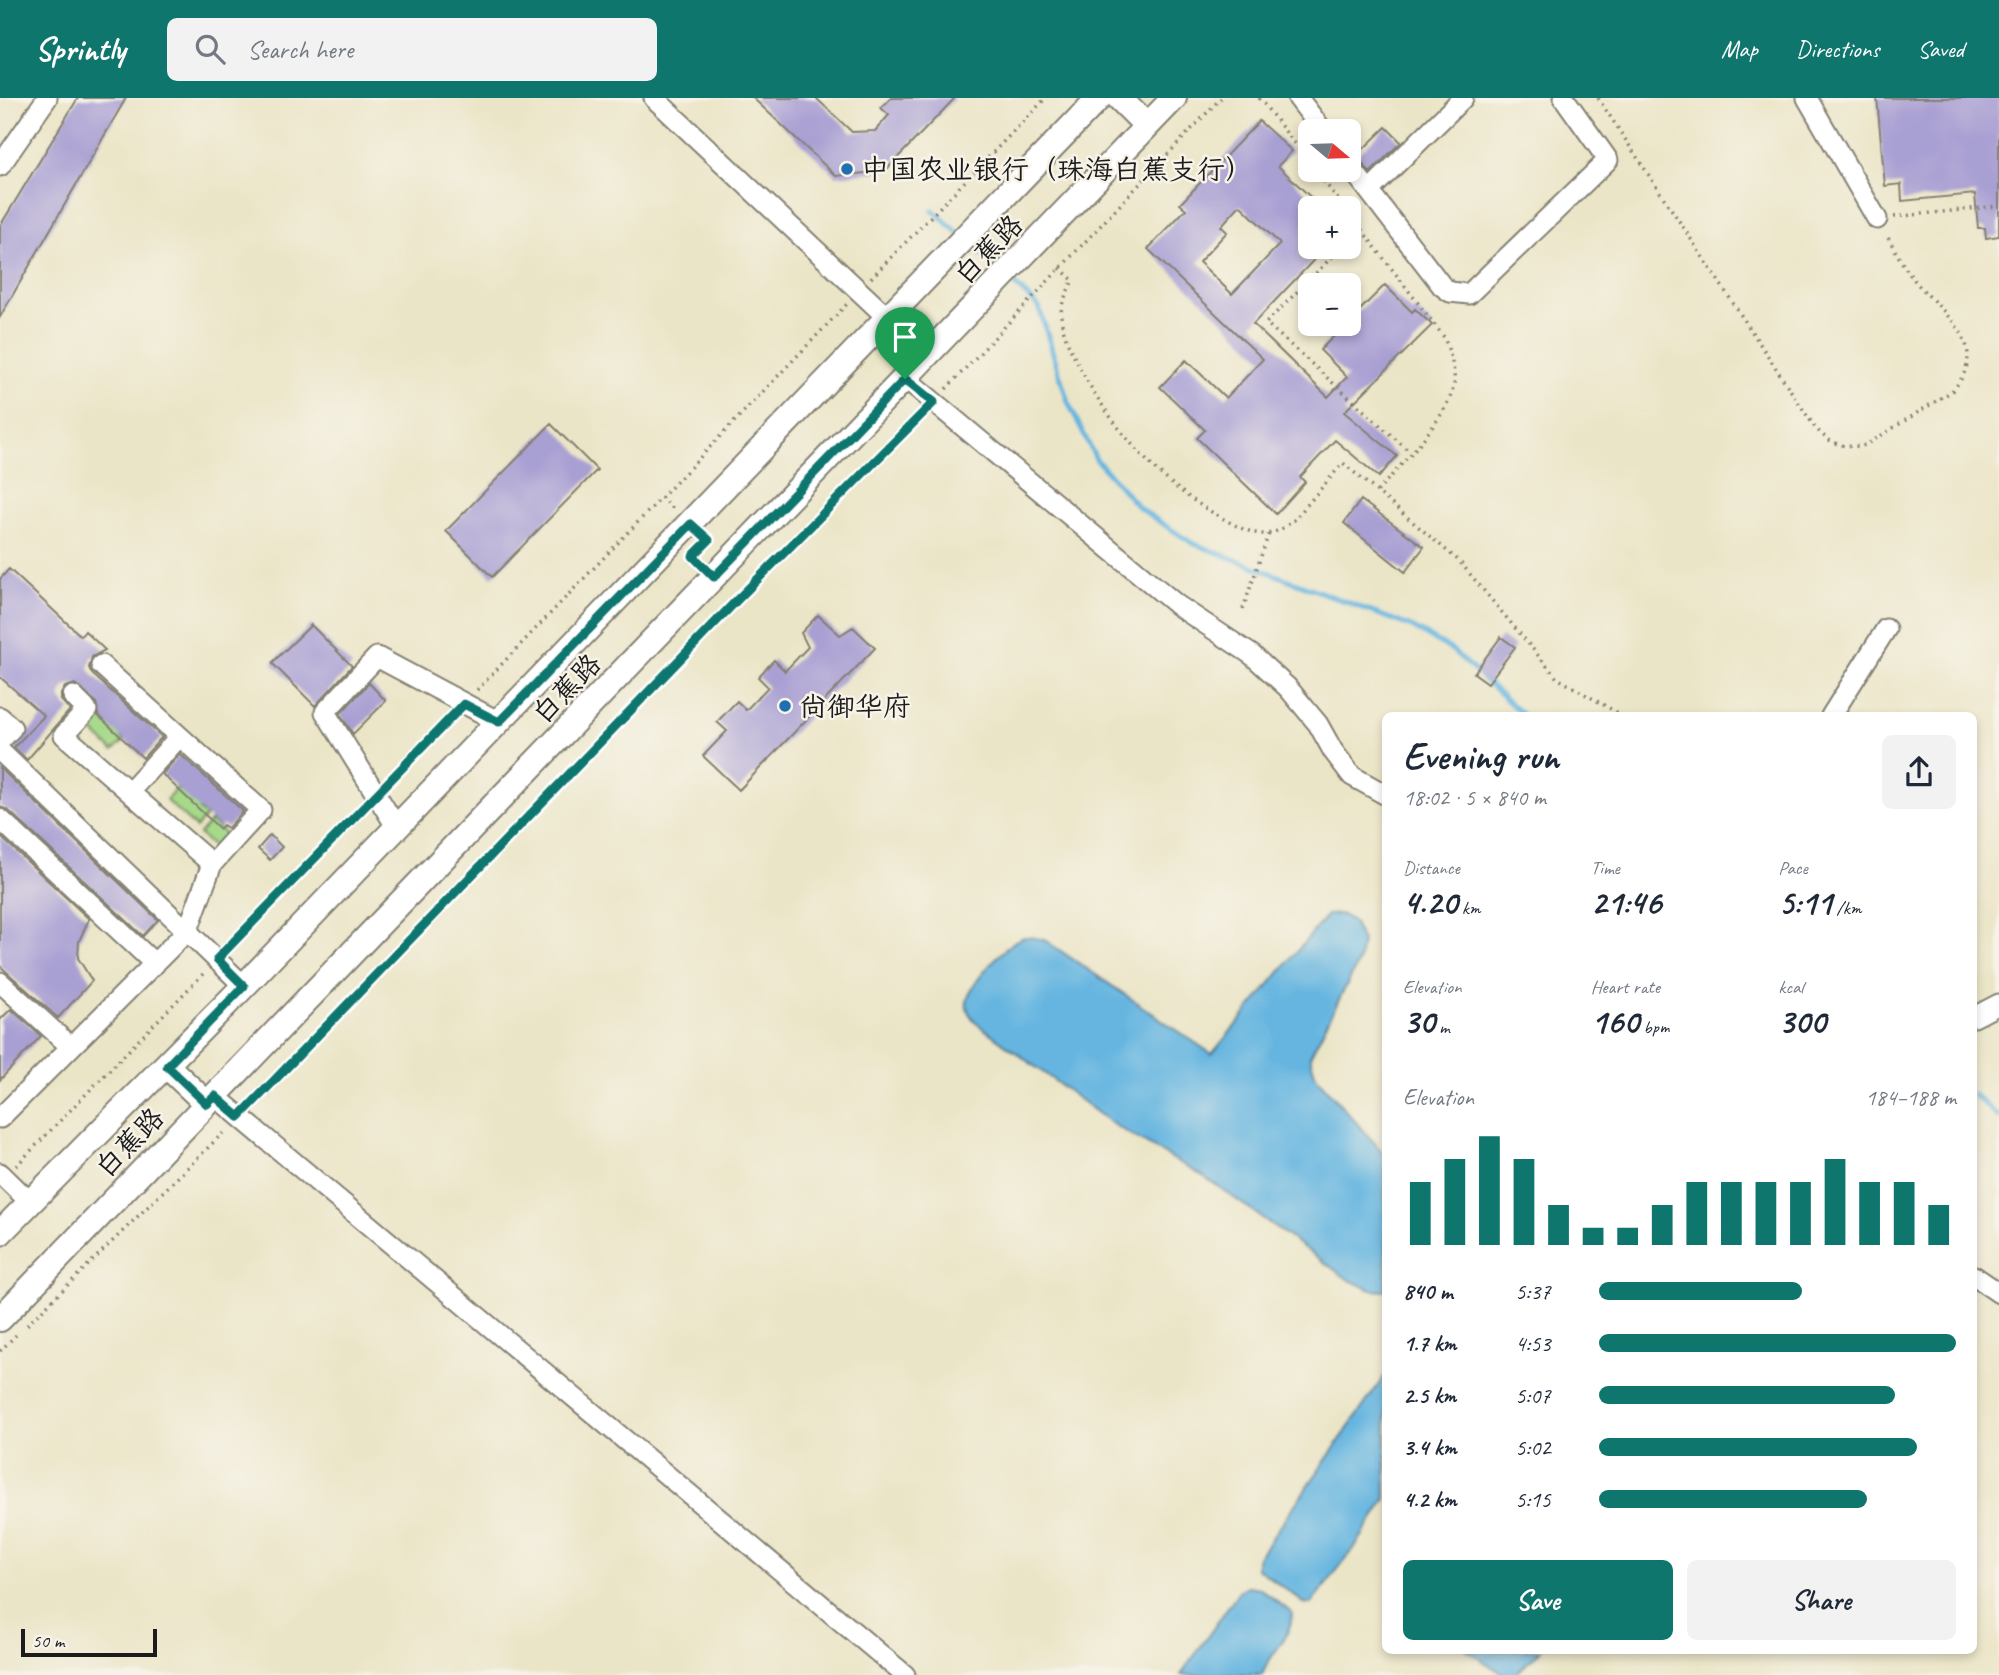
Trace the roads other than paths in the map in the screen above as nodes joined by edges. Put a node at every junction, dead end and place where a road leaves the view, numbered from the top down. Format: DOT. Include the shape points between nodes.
graph roads {
  1 [pos="47,98"];
  2 [pos="654,98"];
  3 [pos="1100,98"];
  4 [pos="1119,98"];
  5 [pos="1174,98"];
  6 [pos="1298,98"];
  7 [pos="1463,98"];
  8 [pos="1564,98"];
  9 [pos="1807,98"];
  10 [pos="1314,119"];
  11 [pos="1147,126"];
  12 [pos="0,166"];
  13 [pos="1362,182"];
  14 [pos="1369,191"];
  15 [pos="1877,219"];
  16 [pos="889,319"];
  17 [pos="905,379"];
  18 [pos="1886,629"];
  19 [pos="102,665"];
  20 [pos="73,696"];
  21 [pos="1834,712"];
  22 [pos="0,718"];
  23 [pos="499,722"];
  24 [pos="179,737"];
  25 [pos="0,741"];
  26 [pos="0,751"];
  27 [pos="129,792"];
  28 [pos="1382,793"];
  29 [pos="0,819"];
  30 [pos="397,828"];
  31 [pos="212,864"];
  32 [pos="188,930"];
  33 [pos="156,964"];
  34 [pos="244,986"];
  35 [pos="4,992"];
  36 [pos="1999,1004"];
  37 [pos="1977,1015"];
  38 [pos="71,1047"];
  39 [pos="167,1066"];
  40 [pos="211,1100"];
  41 [pos="0,1118"];
  42 [pos="2,1175"];
  43 [pos="31,1203"];
  44 [pos="0,1233"];
  45 [pos="1977,1278"];
  46 [pos="1999,1293"];
  47 [pos="0,1319"];
  48 [pos="905,1675"];
  1 -- 12 [label="street"];
  2 -- 16 [label="street"];
  3 -- 16 [label="main road, 白蕉路"];
  4 -- 11 [label="main road"];
  5 -- 11 [label="main road, 白蕉路"];
  6 -- 10 [label="street"];
  7 -- 14 [label="street"];
  8 -- 14 [label="street" via="1608,160 1469,294 1442,286"];
  9 -- 15 [label="street"];
  11 -- 17 [label="main road, 白蕉路"];
  13 -- 14 [label="street"];
  16 -- 23 [label="main road, 白蕉路"];
  17 -- 28 [label="street" via="1177,605 1252,655 1318,723 1352,776"];
  17 -- 40 [label="main road, 白蕉路"];
  18 -- 21 [label="street"];
  19 -- 24 [label="street"];
  20 -- 27 [label="street" via="87,710 64,735"];
  22 -- 25 [label="street" via="12,728"];
  23 -- 30 [label="main road, 白蕉路"];
  23 -- 30 [label="street" via="377,657 325,712"];
  24 -- 27 [label="street"];
  24 -- 31 [label="street" via="261,810"];
  26 -- 32 [label="street"];
  27 -- 31 [label="street"];
  29 -- 33 [label="street"];
  30 -- 34 [label="main road, 白蕉路"];
  31 -- 32 [label="street"];
  32 -- 33 [label="street"];
  32 -- 34 [label="street"];
  33 -- 38 [label="street"];
  34 -- 39 [label="main road, 白蕉路"];
  35 -- 38 [label="street"];
  36 -- 37 [label="street"];
  38 -- 41 [label="street"];
  39 -- 40 [label="main road"];
  39 -- 43 [label="main road, 白蕉路"];
  40 -- 47 [label="main road, 白蕉路"];
  40 -- 48 [label="street" via="239,1117"];
  42 -- 43 [label="street"];
  43 -- 44 [label="main road, 白蕉路"];
  45 -- 46 [label="street"];
}
